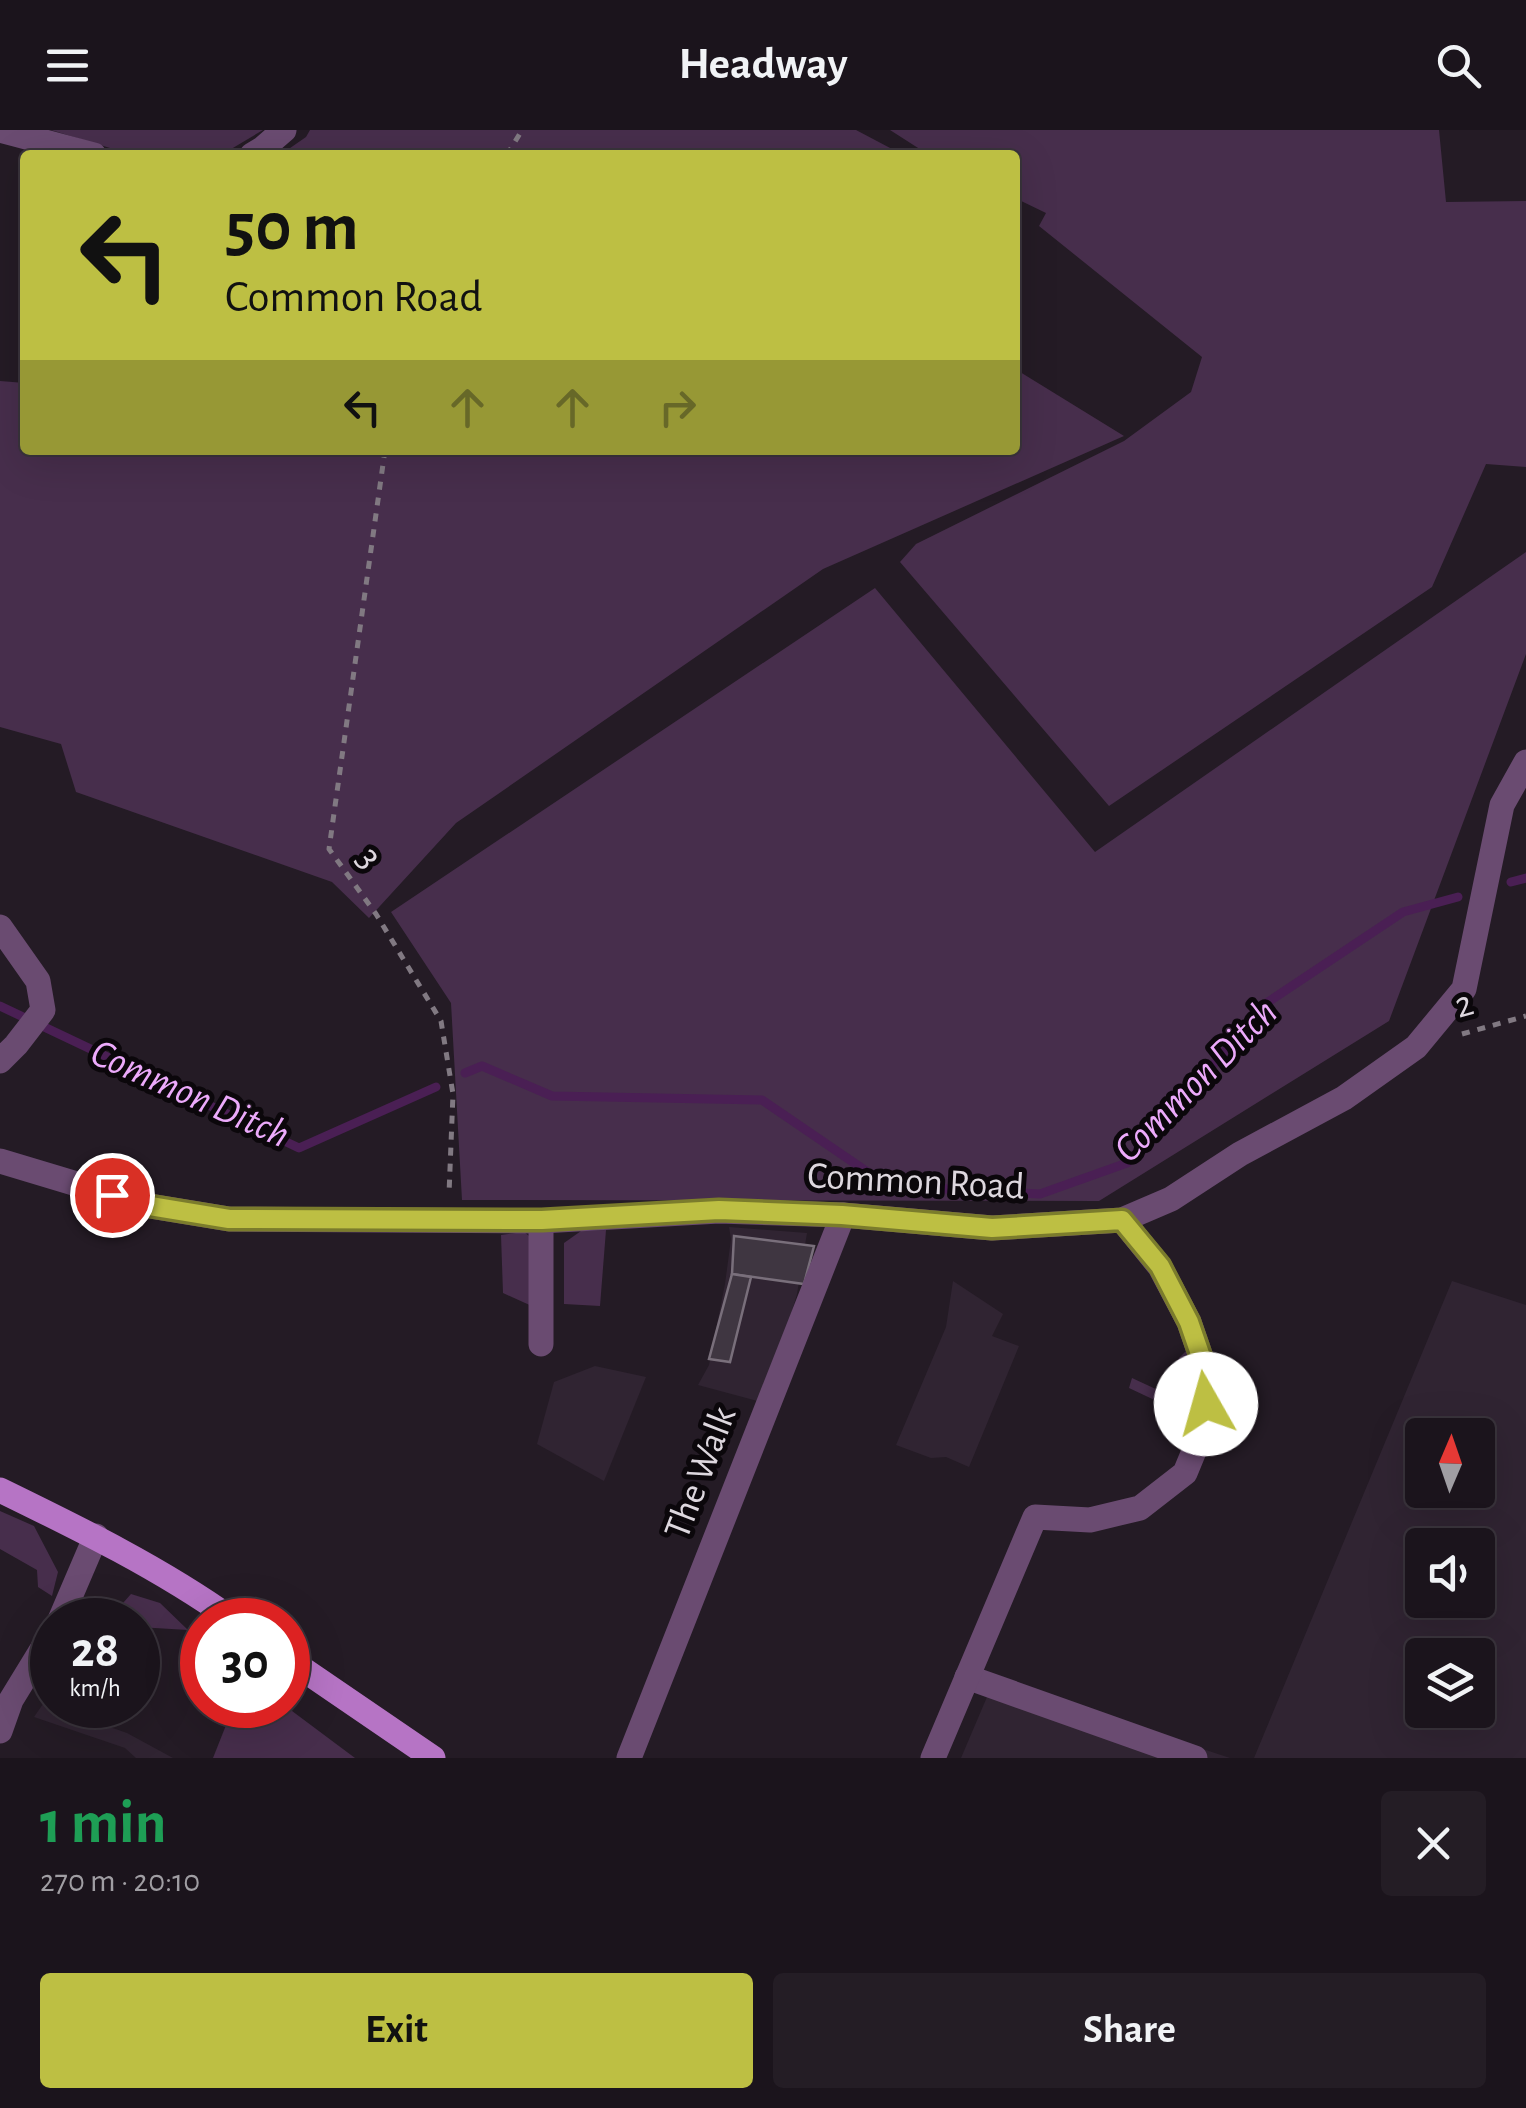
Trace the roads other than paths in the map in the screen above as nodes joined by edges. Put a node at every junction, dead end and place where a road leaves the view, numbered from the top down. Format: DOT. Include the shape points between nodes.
graph roads {
  1 [pos="0,130"];
  2 [pos="284,130"];
  3 [pos="75,150"];
  4 [pos="259,150"];
  5 [pos="1526,762"];
  6 [pos="0,927"];
  7 [pos="0,1061"];
  8 [pos="0,1161"];
  9 [pos="842,1215"];
  10 [pos="542,1220"];
  11 [pos="1122,1220"];
  12 [pos="541,1344"];
  13 [pos="0,1490"];
  14 [pos="96,1536"];
  15 [pos="69,1598"];
  16 [pos="200,1598"];
  17 [pos="30,1664"];
  18 [pos="310,1675"];
  19 [pos="967,1677"];
  20 [pos="6,1698"];
  21 [pos="0,1731"];
  22 [pos="433,1758"];
  23 [pos="630,1758"];
  24 [pos="933,1758"];
  25 [pos="1195,1758"];
  1 -- 3 [label="street"];
  2 -- 4 [label="street"];
  5 -- 11 [label="street, Common Road" via="1502,805 1464,989 1416,1047 1344,1098 1171,1199"];
  6 -- 7 [label="street" via="38,982 43,1010"];
  8 -- 10 [label="street, Common Road" via="150,1206 229,1219"];
  9 -- 10 [label="street, Common Road" via="719,1210"];
  9 -- 11 [label="street, Common Road" via="992,1228"];
  9 -- 23 [label="street, The Walk"];
  10 -- 12 [label="street"];
  11 -- 19 [label="street" via="1160,1266 1189,1322 1209,1380 1204,1427 1186,1473 1140,1508 1090,1520 1036,1517"];
  13 -- 14 [label="main road"];
  14 -- 15 [label="street"];
  14 -- 16 [label="main road"];
  17 -- 20 [label="street"];
  18 -- 22 [label="main road"];
  19 -- 24 [label="street"];
  19 -- 25 [label="street"];
  20 -- 21 [label="street"];
}
